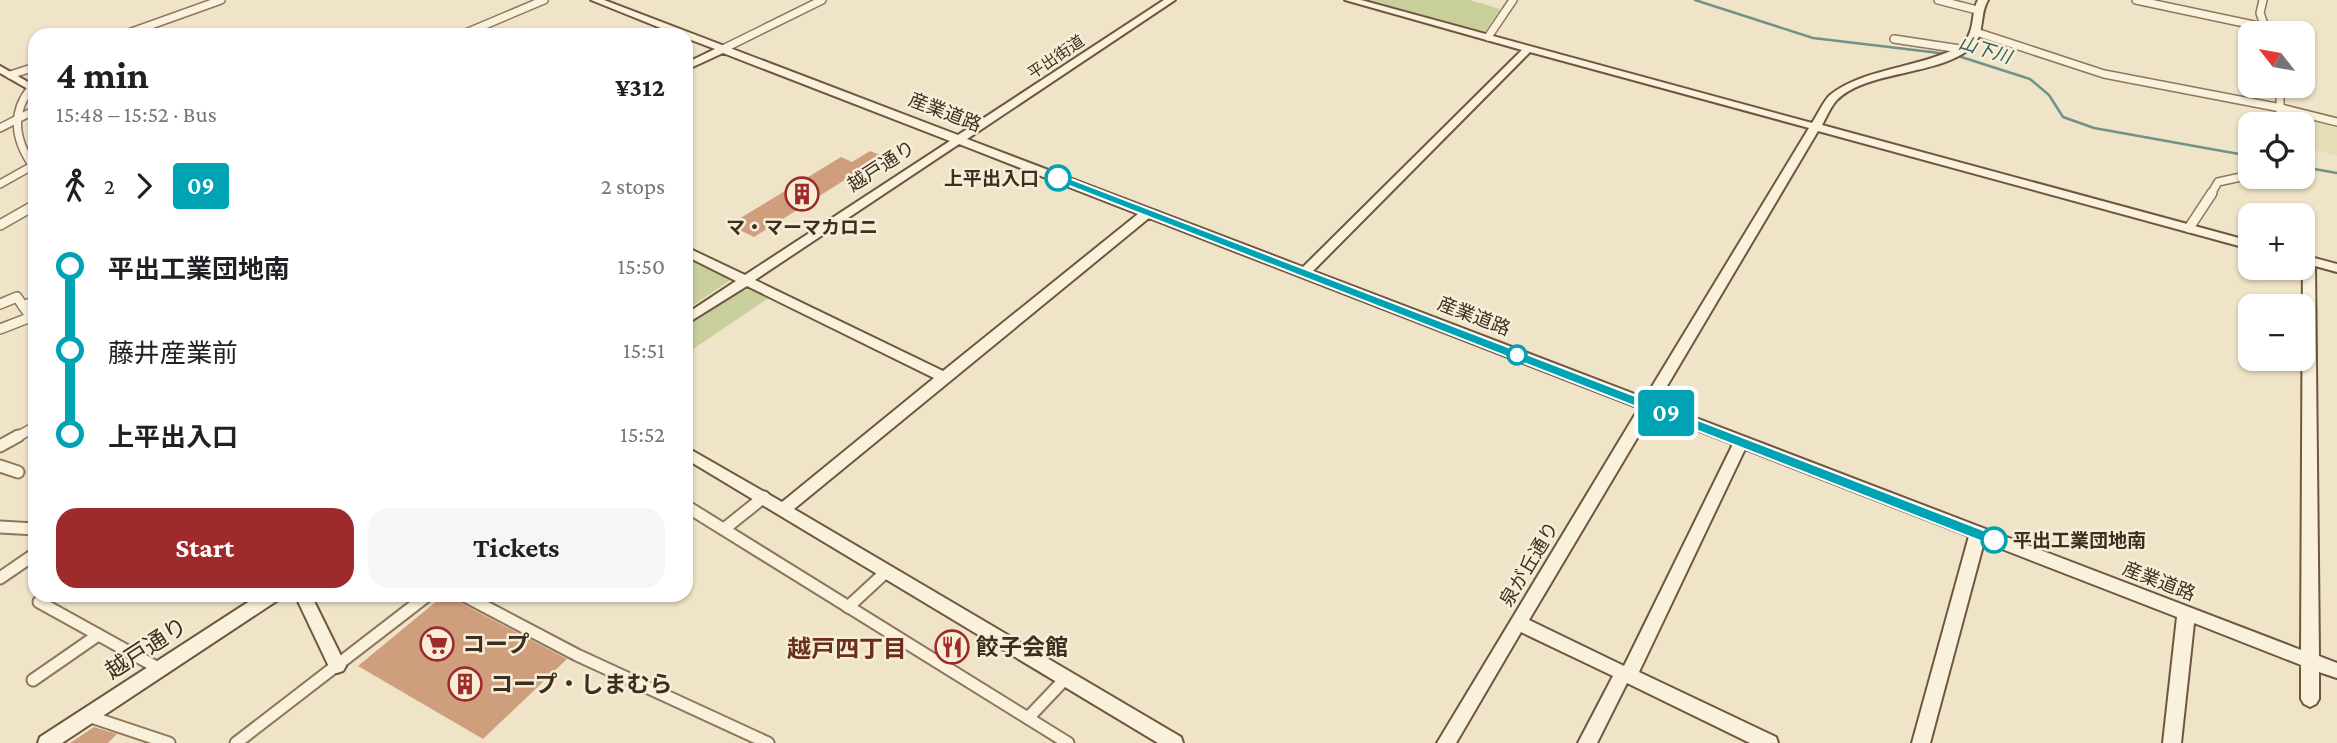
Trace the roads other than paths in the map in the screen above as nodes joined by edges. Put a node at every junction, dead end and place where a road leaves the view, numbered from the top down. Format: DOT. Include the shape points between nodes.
graph roads {
  1 [pos="221,0"];
  2 [pos="544,0"];
  3 [pos="596,0"];
  4 [pos="822,0"];
  5 [pos="1170,0"];
  6 [pos="1350,0"];
  7 [pos="1513,0"];
  8 [pos="1938,0"];
  9 [pos="2136,0"];
  10 [pos="2263,0"];
  11 [pos="1980,5"];
  12 [pos="2262,21"];
  13 [pos="2238,24"];
  14 [pos="143,28"];
  15 [pos="478,28"];
  16 [pos="669,28"];
  17 [pos="1976,32"];
  18 [pos="693,37"];
  19 [pos="1488,37"];
  20 [pos="1894,40"];
  21 [pos="1529,48"];
  22 [pos="723,49"];
  23 [pos="1960,49"];
  24 [pos="693,64"];
  25 [pos="28,67"];
  26 [pos="3,71"];
  27 [pos="28,86"];
  28 [pos="28,92"];
  29 [pos="2281,98"];
  30 [pos="2281,108"];
  31 [pos="2281,112"];
  32 [pos="28,114"];
  33 [pos="16,120"];
  34 [pos="2337,122"];
  35 [pos="1815,126"];
  36 [pos="0,128"];
  37 [pos="959,140"];
  38 [pos="28,156"];
  39 [pos="28,170"];
  40 [pos="2238,178"];
  41 [pos="0,184"];
  42 [pos="28,209"];
  43 [pos="1148,212"];
  44 [pos="0,225"];
  45 [pos="2189,228"];
  46 [pos="2238,242"];
  47 [pos="693,254"];
  48 [pos="2315,262"];
  49 [pos="2337,268"];
  50 [pos="1304,273"];
  51 [pos="746,280"];
  52 [pos="2306,280"];
  53 [pos="0,304"];
  54 [pos="28,304"];
  55 [pos="23,306"];
  56 [pos="28,313"];
  57 [pos="693,313"];
  58 [pos="28,318"];
  59 [pos="0,329"];
  60 [pos="945,378"];
  61 [pos="1649,406"];
  62 [pos="28,430"];
  63 [pos="1741,442"];
  64 [pos="0,446"];
  65 [pos="693,456"];
  66 [pos="0,466"];
  67 [pos="18,472"];
  68 [pos="764,497"];
  69 [pos="783,509"];
  70 [pos="693,510"];
  71 [pos="0,527"];
  72 [pos="28,528"];
  73 [pos="724,530"];
  74 [pos="1978,534"];
  75 [pos="28,559"];
  76 [pos="887,571"];
  77 [pos="0,578"];
  78 [pos="39,602"];
  79 [pos="261,602"];
  80 [pos="306,602"];
  81 [pos="419,602"];
  82 [pos="476,602"];
  83 [pos="848,607"];
  84 [pos="2186,614"];
  85 [pos="1518,624"];
  86 [pos="98,635"];
  87 [pos="2309,660"];
  88 [pos="337,666"];
  89 [pos="160,669"];
  90 [pos="2337,671"];
  91 [pos="1626,675"];
  92 [pos="1066,678"];
  93 [pos="33,680"];
  94 [pos="2310,699"];
  95 [pos="88,716"];
  96 [pos="1028,718"];
  97 [pos="47,743"];
  98 [pos="169,743"];
  99 [pos="236,743"];
  100 [pos="768,743"];
  101 [pos="1068,743"];
  102 [pos="1174,743"];
  103 [pos="1446,743"];
  104 [pos="1587,743"];
  105 [pos="1769,743"];
  106 [pos="1921,743"];
  107 [pos="2172,743"];
  1 -- 14 [label="street"];
  2 -- 15 [label="street"];
  3 -- 16 [label="street, 産業道路"];
  4 -- 22 [label="street"];
  5 -- 37 [label="street, 平出街道"];
  6 -- 19 [label="street"];
  7 -- 19 [label="street"];
  8 -- 11 [label="street"];
  9 -- 13 [label="street"];
  10 -- 12 [label="street"];
  11 -- 17 [label="street"];
  17 -- 23 [label="street"];
  17 -- 30 [label="street" via="2104,75"];
  18 -- 22 [label="street, 産業道路"];
  19 -- 21 [label="street"];
  20 -- 23 [label="street"];
  21 -- 35 [label="street"];
  21 -- 50 [label="street"];
  22 -- 24 [label="street"];
  22 -- 37 [label="street, 産業道路"];
  23 -- 35 [label="street, 泉が丘通り" via="1849,88 1832,99"];
  25 -- 26 [label="street"];
  26 -- 27 [label="street"];
  28 -- 33 [label="street"];
  29 -- 30 [label="street"];
  30 -- 31 [label="street"];
  30 -- 34 [label="street"];
  32 -- 33 [label="street"];
  33 -- 36 [label="street"];
  33 -- 38 [label="street" via="15,133"];
  35 -- 45 [label="street"];
  35 -- 61 [label="street, 泉が丘通り"];
  37 -- 43 [label="street, 産業道路"];
  37 -- 51 [label="street, 越戸通り"];
  39 -- 41 [label="street"];
  40 -- 45 [label="street" via="2218,182"];
  42 -- 44 [label="street"];
  43 -- 50 [label="street, 産業道路"];
  43 -- 60 [label="street"];
  45 -- 46 [label="street"];
  47 -- 51 [label="street"];
  48 -- 49 [label="street"];
  50 -- 61 [label="street, 産業道路"];
  51 -- 57 [label="street, 越戸通り"];
  51 -- 60 [label="street"];
  52 -- 87 [label="street"];
  53 -- 55 [label="street" via="17,297"];
  54 -- 55 [label="street"];
  55 -- 56 [label="street"];
  58 -- 59 [label="street"];
  60 -- 69 [label="street"];
  61 -- 63 [label="street, 産業道路"];
  61 -- 85 [label="street, 泉が丘通り"];
  62 -- 64 [label="street"];
  63 -- 74 [label="street, 産業道路"];
  63 -- 91 [label="street"];
  65 -- 68 [label="street"];
  66 -- 67 [label="street"];
  68 -- 69 [label="street"];
  68 -- 73 [label="street"];
  69 -- 76 [label="street"];
  70 -- 73 [label="street"];
  71 -- 72 [label="street"];
  73 -- 83 [label="street"];
  74 -- 84 [label="street, 産業道路"];
  74 -- 106 [label="street"];
  75 -- 77 [label="street"];
  76 -- 83 [label="street"];
  76 -- 92 [label="street"];
  78 -- 86 [label="street"];
  79 -- 89 [label="street, 越戸通り"];
  80 -- 88 [label="street"];
  81 -- 88 [label="street"];
  82 -- 100 [label="street" via="577,655"];
  83 -- 96 [label="street"];
  84 -- 87 [label="street, 産業道路"];
  84 -- 107 [label="street"];
  85 -- 91 [label="street"];
  85 -- 103 [label="street, 泉が丘通り"];
  86 -- 89 [label="street"];
  86 -- 93 [label="street"];
  87 -- 90 [label="street, 産業道路"];
  87 -- 94 [label="street"];
  88 -- 99 [label="street"];
  89 -- 95 [label="street, 越戸通り"];
  91 -- 104 [label="street"];
  91 -- 105 [label="street"];
  92 -- 96 [label="street"];
  92 -- 102 [label="street"];
  95 -- 97 [label="street, 越戸通り"];
  95 -- 98 [label="street"];
  96 -- 101 [label="street"];
}
